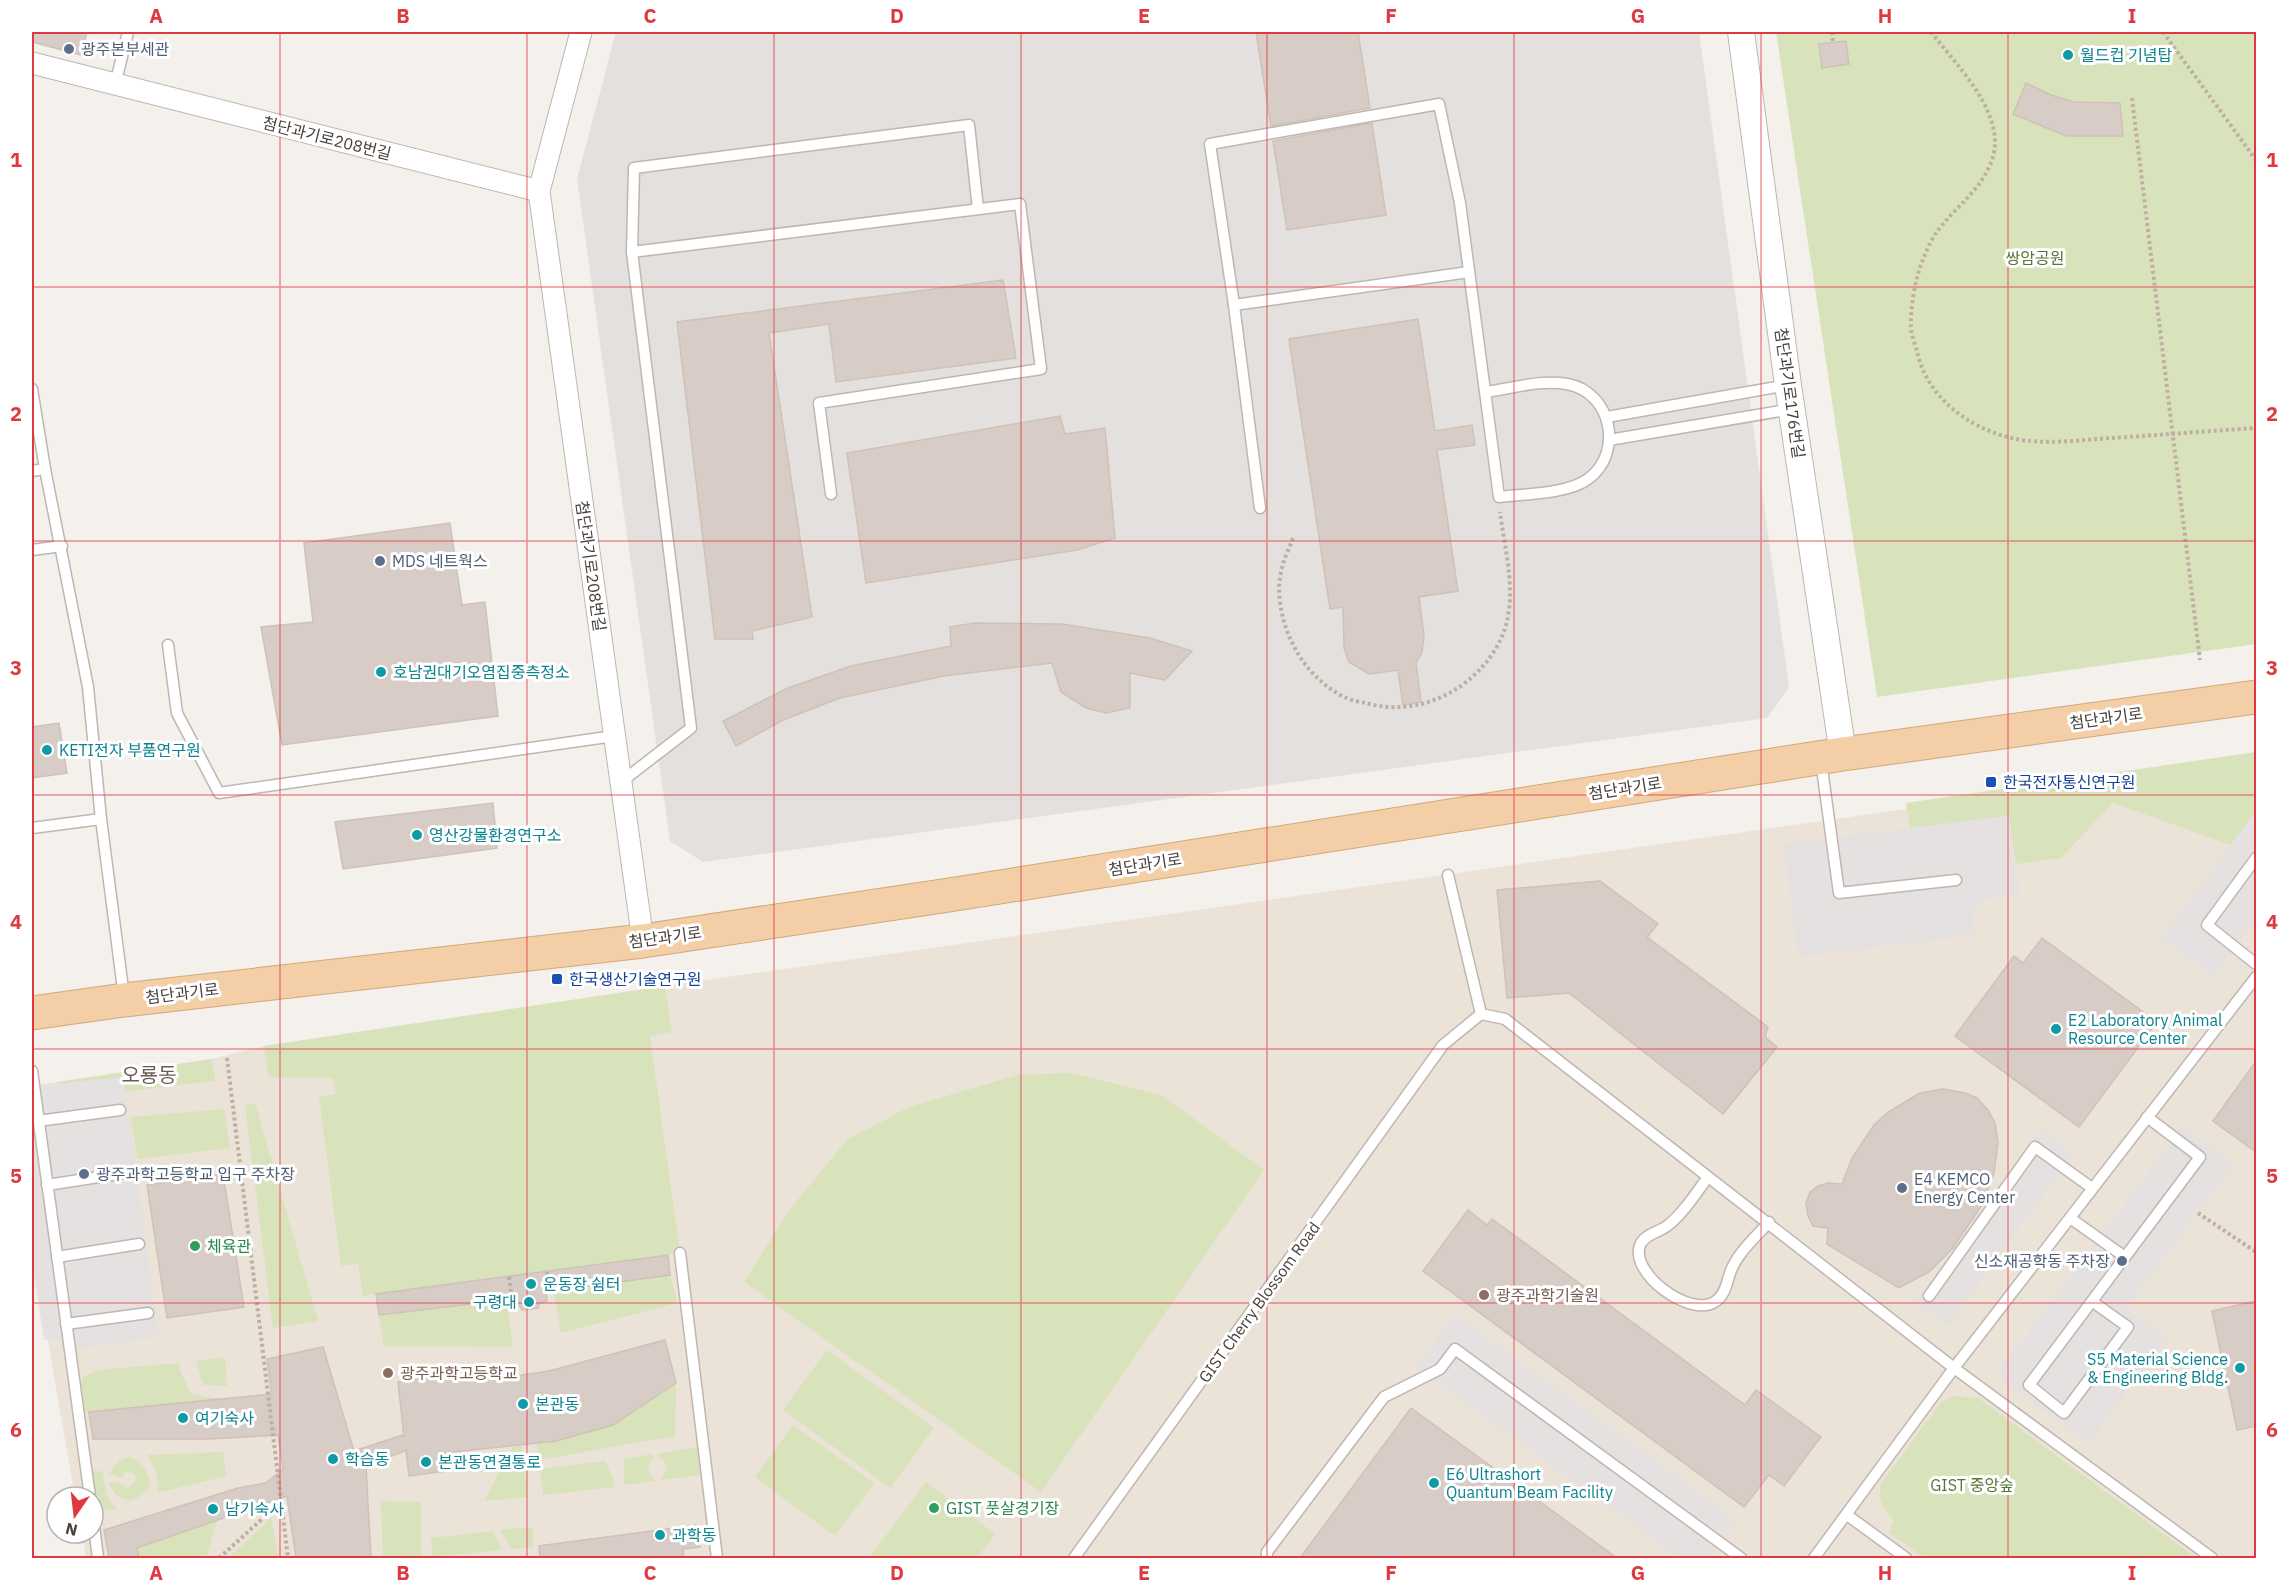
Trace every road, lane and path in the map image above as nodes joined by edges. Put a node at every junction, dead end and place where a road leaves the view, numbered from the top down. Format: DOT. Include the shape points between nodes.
graph roads {
  1 [pos="128,32"];
  2 [pos="581,32"];
  3 [pos="1741,32"];
  4 [pos="1832,32"];
  5 [pos="1931,32"];
  6 [pos="2163,32"];
  7 [pos="1833,42"];
  8 [pos="32,63"];
  9 [pos="115,85"];
  10 [pos="2132,98"];
  11 [pos="2256,160"];
  12 [pos="539,191"];
  13 [pos="978,209"];
  14 [pos="632,252"];
  15 [pos="1469,272"];
  16 [pos="1234,305"];
  17 [pos="32,389"];
  18 [pos="1485,392"];
  19 [pos="1790,397"];
  20 [pos="1607,417"];
  21 [pos="2256,428"];
  22 [pos="2172,434"];
  23 [pos="1609,440"];
  24 [pos="45,469"];
  25 [pos="32,471"];
  26 [pos="831,494"];
  27 [pos="1498,497"];
  28 [pos="1260,508"];
  29 [pos="1293,538"];
  30 [pos="62,546"];
  31 [pos="32,550"];
  32 [pos="168,645"];
  33 [pos="2200,660"];
  34 [pos="2256,697"];
  35 [pos="614,736"];
  36 [pos="1832,756"];
  37 [pos="621,782"];
  38 [pos="101,819"];
  39 [pos="32,828"];
  40 [pos="2256,858"];
  41 [pos="1448,875"];
  42 [pos="1956,880"];
  43 [pos="642,941"];
  44 [pos="2256,964"];
  45 [pos="2256,977"];
  46 [pos="124,1000"];
  47 [pos="32,1013"];
  48 [pos="1481,1014"];
  49 [pos="227,1058"];
  50 [pos="32,1071"];
  51 [pos="120,1110"];
  52 [pos="2147,1118"];
  53 [pos="38,1121"];
  54 [pos="131,1172"];
  55 [pos="1708,1177"];
  56 [pos="47,1185"];
  57 [pos="2092,1188"];
  58 [pos="2198,1213"];
  59 [pos="2070,1218"];
  60 [pos="1769,1222"];
  61 [pos="139,1244"];
  62 [pos="2256,1252"];
  63 [pos="680,1254"];
  64 [pos="57,1257"];
  65 [pos="2125,1257"];
  66 [pos="547,1272"];
  67 [pos="509,1277"];
  68 [pos="549,1292"];
  69 [pos="1929,1296"];
  70 [pos="512,1299"];
  71 [pos="2093,1302"];
  72 [pos="148,1313"];
  73 [pos="66,1324"];
  74 [pos="1954,1368"];
  75 [pos="88,1485"];
  76 [pos="281,1502"];
  77 [pos="1848,1515"];
  78 [pos="219,1558"];
  79 [pos="288,1558"];
  80 [pos="717,1558"];
  81 [pos="1074,1558"];
  82 [pos="1267,1558"];
  83 [pos="1741,1558"];
  84 [pos="1814,1558"];
  85 [pos="1906,1558"];
  86 [pos="2212,1558"];
  1 -- 9 [label="lane"];
  2 -- 12 [label="street, 첨단과기로208번길"];
  3 -- 19 [label="street, 첨단과기로176번길"];
  4 -- 7 [label="path"];
  5 -- 22 [label="path" via="1990,114 1995,144 1986,172 1936,233 1920,268 1911,328 1921,367 1941,400 1975,424 2016,439 2058,442"];
  6 -- 11 [label="path"];
  8 -- 9 [label="street, 첨단과기로208번길"];
  9 -- 12 [label="street, 첨단과기로208번길"];
  10 -- 22 [label="path"];
  12 -- 35 [label="street, 첨단과기로208번길"];
  13 -- 14 [label="lane"];
  13 -- 14 [label="lane" via="969,125 634,168"];
  13 -- 26 [label="lane" via="1020,204 1041,369 819,403"];
  14 -- 37 [label="lane" via="691,728"];
  15 -- 16 [label="lane"];
  15 -- 16 [label="lane" via="1460,203 1439,104 1210,144"];
  15 -- 18 [label="lane"];
  16 -- 28 [label="lane"];
  17 -- 24 [label="lane"];
  18 -- 20 [label="lane" via="1568,384 1584,390"];
  18 -- 27 [label="lane"];
  19 -- 20 [label="lane"];
  19 -- 23 [label="lane"];
  19 -- 36 [label="street, 첨단과기로176번길"];
  20 -- 23 [label="lane"];
  21 -- 22 [label="path"];
  22 -- 33 [label="path"];
  23 -- 27 [label="lane" via="1600,467 1587,480 1572,487"];
  24 -- 25 [label="lane"];
  24 -- 30 [label="lane"];
  27 -- 29 [label="path" via="1510,596 1503,633 1484,667 1455,692 1419,705 1381,708 1345,698 1314,675 1292,645 1280,610 1281,573"];
  30 -- 31 [label="lane"];
  30 -- 38 [label="lane" via="88,687"];
  32 -- 35 [label="lane" via="177,712 219,793"];
  34 -- 36 [label="main road, 첨단과기로"];
  35 -- 37 [label="street, 첨단과기로208번길"];
  36 -- 42 [label="lane" via="1839,893"];
  36 -- 43 [label="main road, 첨단과기로"];
  37 -- 43 [label="street, 첨단과기로208번길"];
  38 -- 39 [label="lane"];
  38 -- 46 [label="lane"];
  40 -- 44 [label="lane" via="2207,925"];
  41 -- 48 [label="lane"];
  43 -- 46 [label="main road, 첨단과기로"];
  45 -- 52 [label="lane"];
  46 -- 47 [label="main road, 첨단과기로"];
  48 -- 55 [label="lane" via="1505,1019"];
  48 -- 81 [label="lane, GIST Cherry Blossom Road" via="1443,1045"];
  49 -- 76 [label="path"];
  50 -- 53 [label="lane"];
  51 -- 53 [label="lane"];
  52 -- 57 [label="lane"];
  52 -- 65 [label="lane" via="2200,1157"];
  53 -- 56 [label="lane"];
  54 -- 56 [label="lane"];
  55 -- 60 [label="lane"];
  55 -- 60 [label="lane" via="1672,1221 1640,1244 1639,1260 1668,1293 1698,1307 1720,1299 1737,1258"];
  56 -- 64 [label="lane"];
  57 -- 59 [label="lane"];
  57 -- 69 [label="lane" via="2035,1147"];
  58 -- 62 [label="path"];
  59 -- 65 [label="lane"];
  59 -- 74 [label="lane"];
  60 -- 74 [label="lane"];
  61 -- 64 [label="lane"];
  63 -- 80 [label="lane"];
  64 -- 73 [label="lane"];
  65 -- 71 [label="lane"];
  66 -- 68 [label="path"];
  67 -- 70 [label="path"];
  71 -- 71 [label="lane" via="2029,1386 2064,1413 2128,1327"];
  72 -- 73 [label="lane"];
  73 -- 75 [label="lane"];
  74 -- 77 [label="lane"];
  74 -- 86 [label="lane"];
  76 -- 78 [label="path"];
  76 -- 79 [label="path"];
  77 -- 84 [label="lane"];
  77 -- 85 [label="lane"];
  82 -- 83 [label="lane" via="1267,1552 1384,1397 1440,1369 1455,1349"];
}
